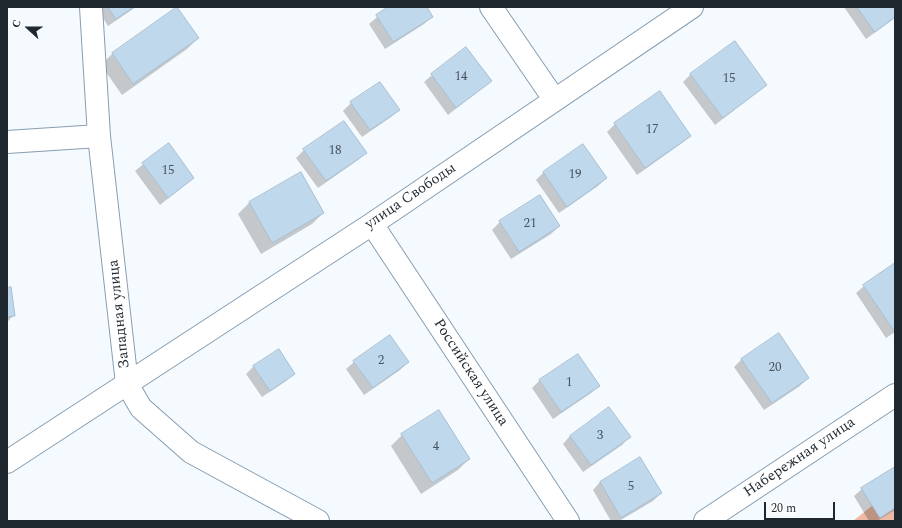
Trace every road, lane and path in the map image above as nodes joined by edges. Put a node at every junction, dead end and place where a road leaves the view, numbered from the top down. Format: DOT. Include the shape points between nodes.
graph roads {
  1 [pos="91,7"];
  2 [pos="491,7"];
  3 [pos="692,7"];
  4 [pos="554,99"];
  5 [pos="100,136"];
  6 [pos="7,142"];
  7 [pos="372,224"];
  8 [pos="127,384"];
  9 [pos="895,394"];
  10 [pos="7,462"];
  11 [pos="318,521"];
  12 [pos="568,521"];
  13 [pos="705,521"];
  1 -- 5 [label="street, Западная улица"];
  2 -- 4 [label="street"];
  3 -- 4 [label="street, улица Свободы"];
  4 -- 7 [label="street, улица Свободы"];
  5 -- 6 [label="street"];
  5 -- 8 [label="street, Западная улица"];
  7 -- 8 [label="street, улица Свободы"];
  7 -- 12 [label="street, Российская улица"];
  8 -- 10 [label="street, улица Свободы"];
  8 -- 11 [label="street, Западная улица" via="141,408 191,452"];
  9 -- 13 [label="street, Набережная улица"];
}
